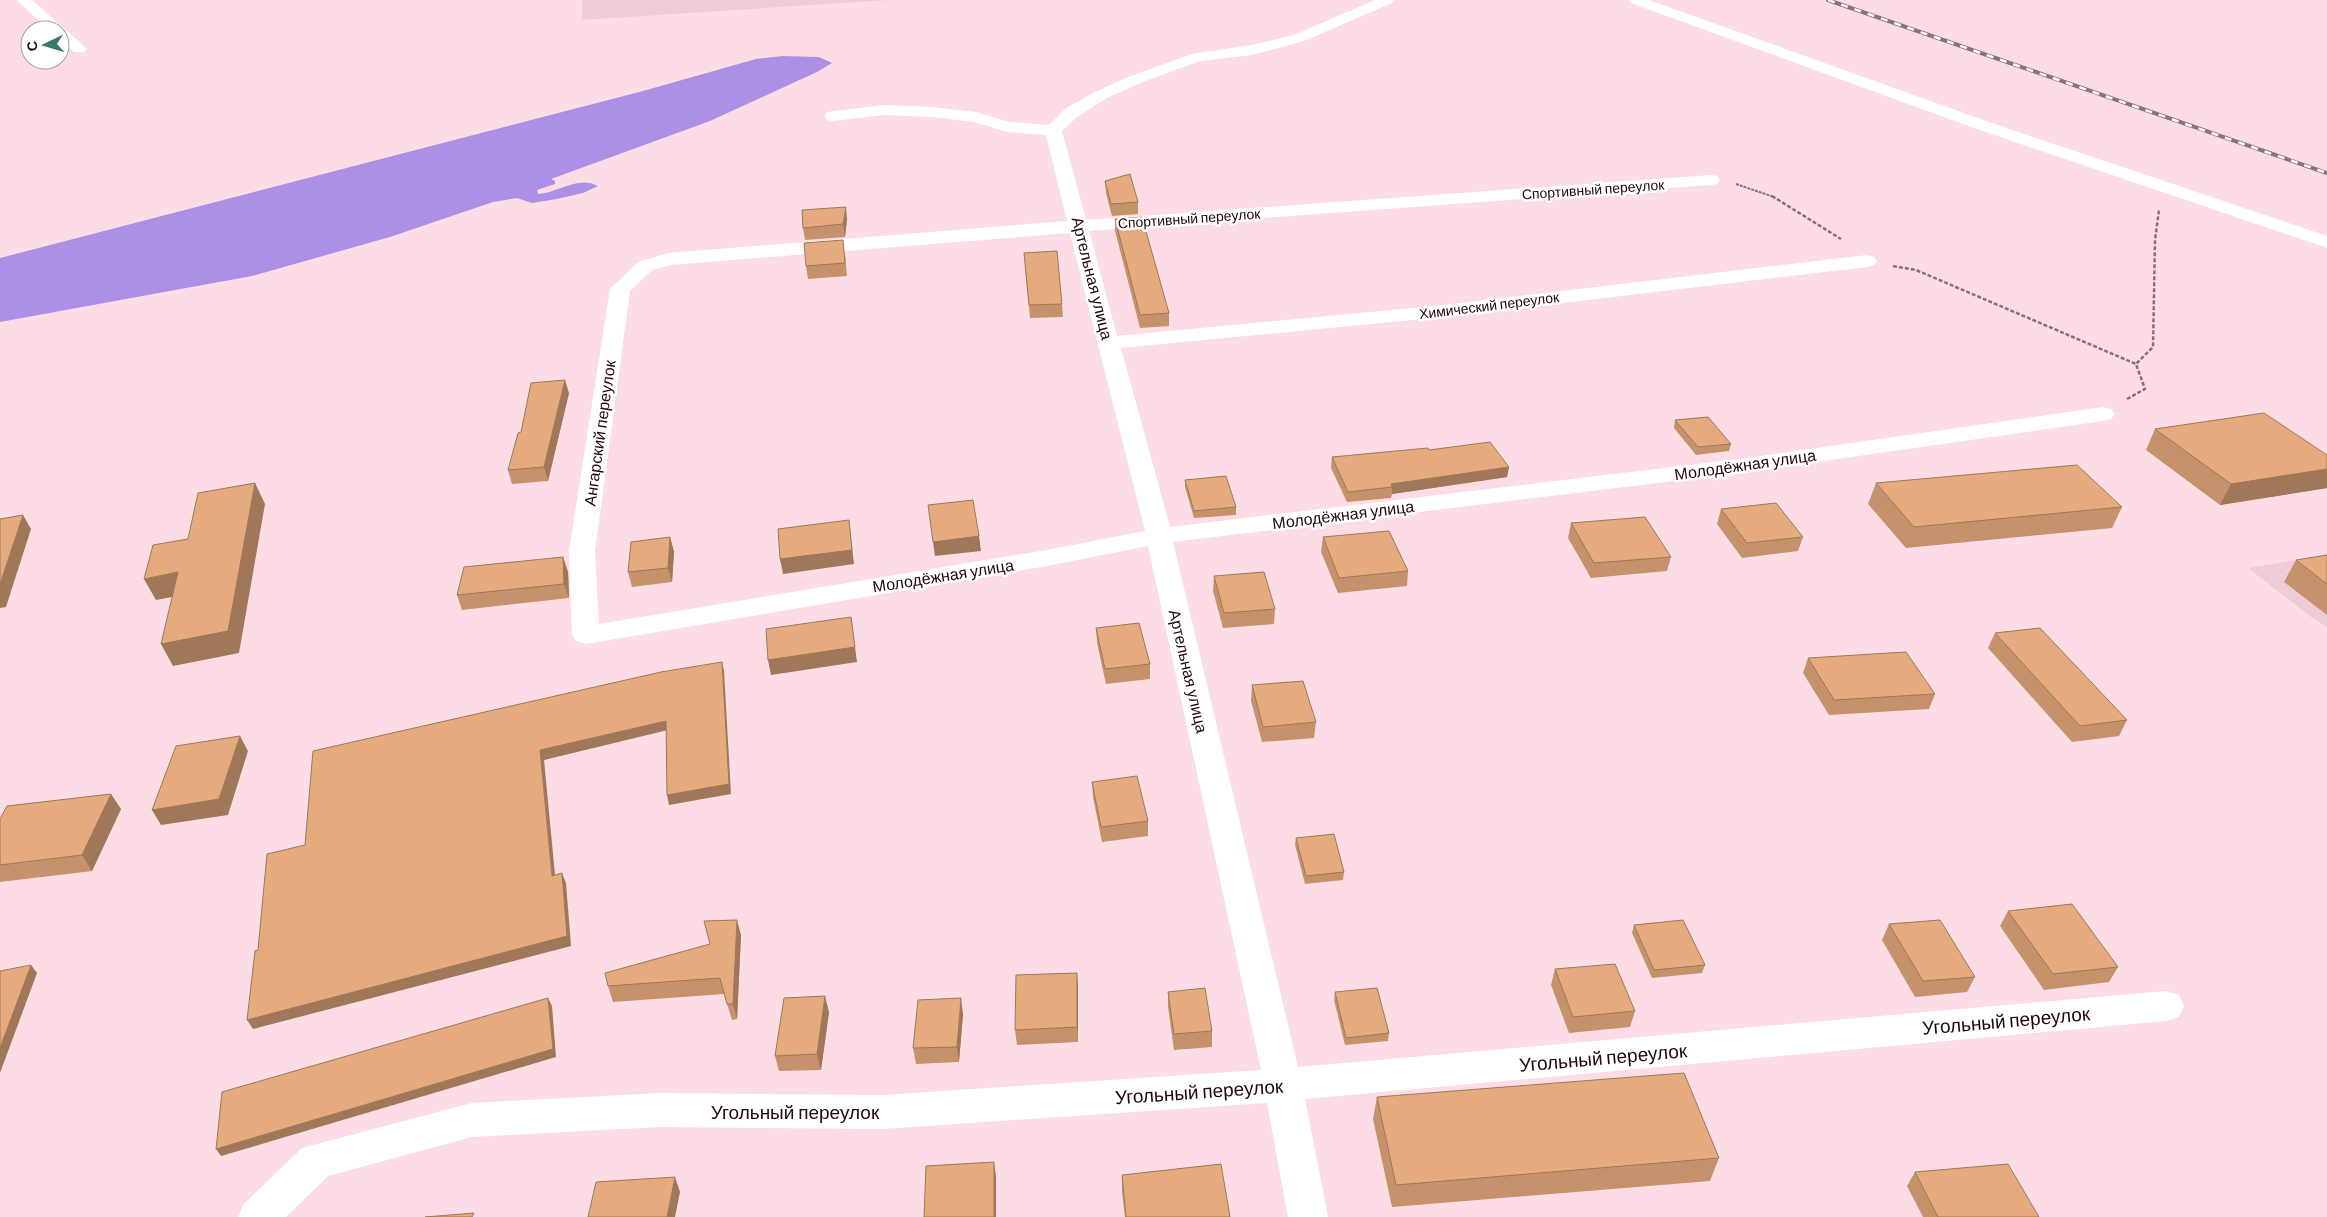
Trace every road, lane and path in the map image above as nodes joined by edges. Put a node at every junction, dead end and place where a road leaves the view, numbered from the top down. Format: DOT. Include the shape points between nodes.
graph roads {
  1 [pos="24,0"];
  2 [pos="1387,0"];
  3 [pos="1636,0"];
  4 [pos="47,20"];
  5 [pos="70,41"];
  6 [pos="79,49"];
  7 [pos="832,116"];
  8 [pos="1053,130"];
  9 [pos="1711,180"];
  10 [pos="2162,188"];
  11 [pos="1080,226"];
  12 [pos="2327,242"];
  13 [pos="668,259"];
  14 [pos="1868,261"];
  15 [pos="1109,344"];
  16 [pos="2136,364"];
  17 [pos="2103,414"];
  18 [pos="1159,536"];
  19 [pos="586,635"];
  20 [pos="2166,1006"];
  21 [pos="1283,1085"];
  22 [pos="258,1217"];
  23 [pos="1308,1217"];
  1 -- 4 [label="street"];
  2 -- 8 [label="street" via="1300,38 1252,50 1197,58 1137,79 1071,113"];
  3 -- 10 [label="street" via="1842,77"];
  5 -- 6 [label="street"];
  7 -- 8 [label="street" via="884,110 932,112 976,118 1007,127"];
  8 -- 11 [label="street, Артельная улица"];
  9 -- 11 [label="street, Спортивный переулок"];
  9 -- 14 [label="path" via="1769,194 1854,246"];
  10 -- 12 [label="street"];
  10 -- 16 [label="path" via="2155,240 2154,347"];
  11 -- 13 [label="street, Спортивный переулок"];
  11 -- 15 [label="street, Артельная улица"];
  13 -- 19 [label="street, Ангарский переулок" via="645,266 620,289 582,551"];
  14 -- 15 [label="street, Химический переулок" via="1444,311"];
  14 -- 16 [label="path" via="1916,270"];
  15 -- 18 [label="street, Артельная улица"];
  16 -- 17 [label="path" via="2144,389"];
  17 -- 18 [label="street, Молодёжная улица" via="1740,466"];
  18 -- 19 [label="street, Молодёжная улица" via="1047,558"];
  18 -- 21 [label="street, Артельная улица"];
  20 -- 21 [label="street, Угольный переулок"];
  21 -- 22 [label="street, Угольный переулок" via="883,1112 661,1110 472,1120 316,1160"];
  21 -- 23 [label="street, Артельная улица"];
}
